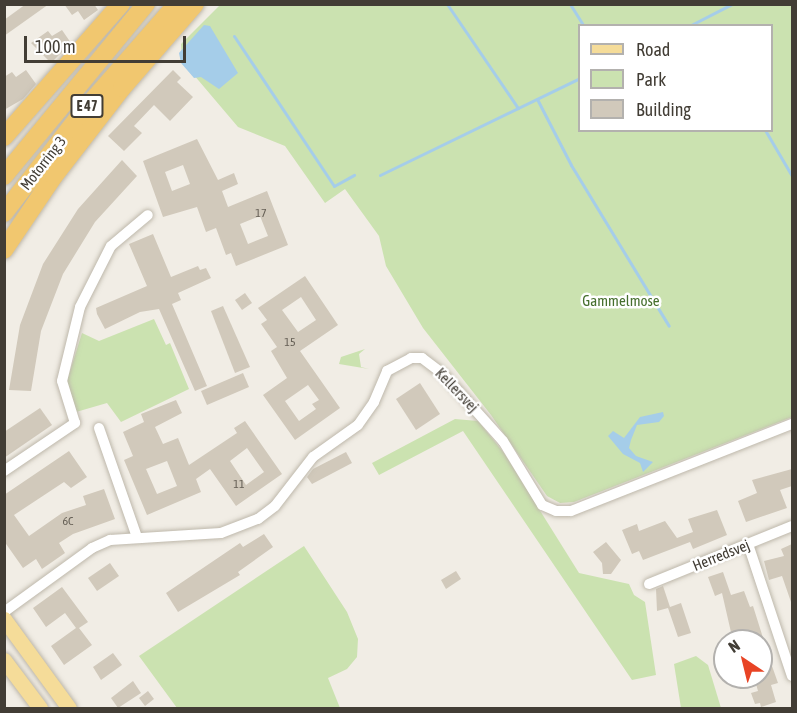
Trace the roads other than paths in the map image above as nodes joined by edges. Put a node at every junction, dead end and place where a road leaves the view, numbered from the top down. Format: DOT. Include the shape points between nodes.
graph roads {
  1 [pos="121,4"];
  2 [pos="146,4"];
  3 [pos="177,4"];
  4 [pos="195,4"];
  5 [pos="4,137"];
  6 [pos="4,176"];
  7 [pos="4,213"];
  8 [pos="148,215"];
  9 [pos="4,250"];
  10 [pos="792,424"];
  11 [pos="99,428"];
  12 [pos="4,471"];
  13 [pos="792,526"];
  14 [pos="137,537"];
  15 [pos="748,544"];
  16 [pos="649,584"];
  17 [pos="4,612"];
  18 [pos="4,619"];
  19 [pos="4,660"];
  20 [pos="792,676"];
  21 [pos="40,708"];
  22 [pos="69,708"];
  1 -- 5 [label="highway"];
  2 -- 6 [label="highway, Motorring 3 / E 47"];
  3 -- 7 [label="highway, Motorring 3 / E 47" via="85,109"];
  4 -- 9 [label="highway" via="122,88 54,176"];
  8 -- 12 [label="street" via="111,246 80,308 62,381 75,423"];
  10 -- 14 [label="street, Kellersvej" via="571,512 556,511 542,505 503,441 443,374 430,362 411,358 387,371 374,402 358,425 313,457 275,506 258,519 221,533"];
  11 -- 14 [label="street"];
  13 -- 15 [label="street, Herredsvej"];
  14 -- 17 [label="street, Kellersvej" via="110,540 92,548"];
  15 -- 16 [label="street, Herredsvej"];
  15 -- 20 [label="street"];
  18 -- 22 [label="main road"];
  19 -- 21 [label="main road"];
}
